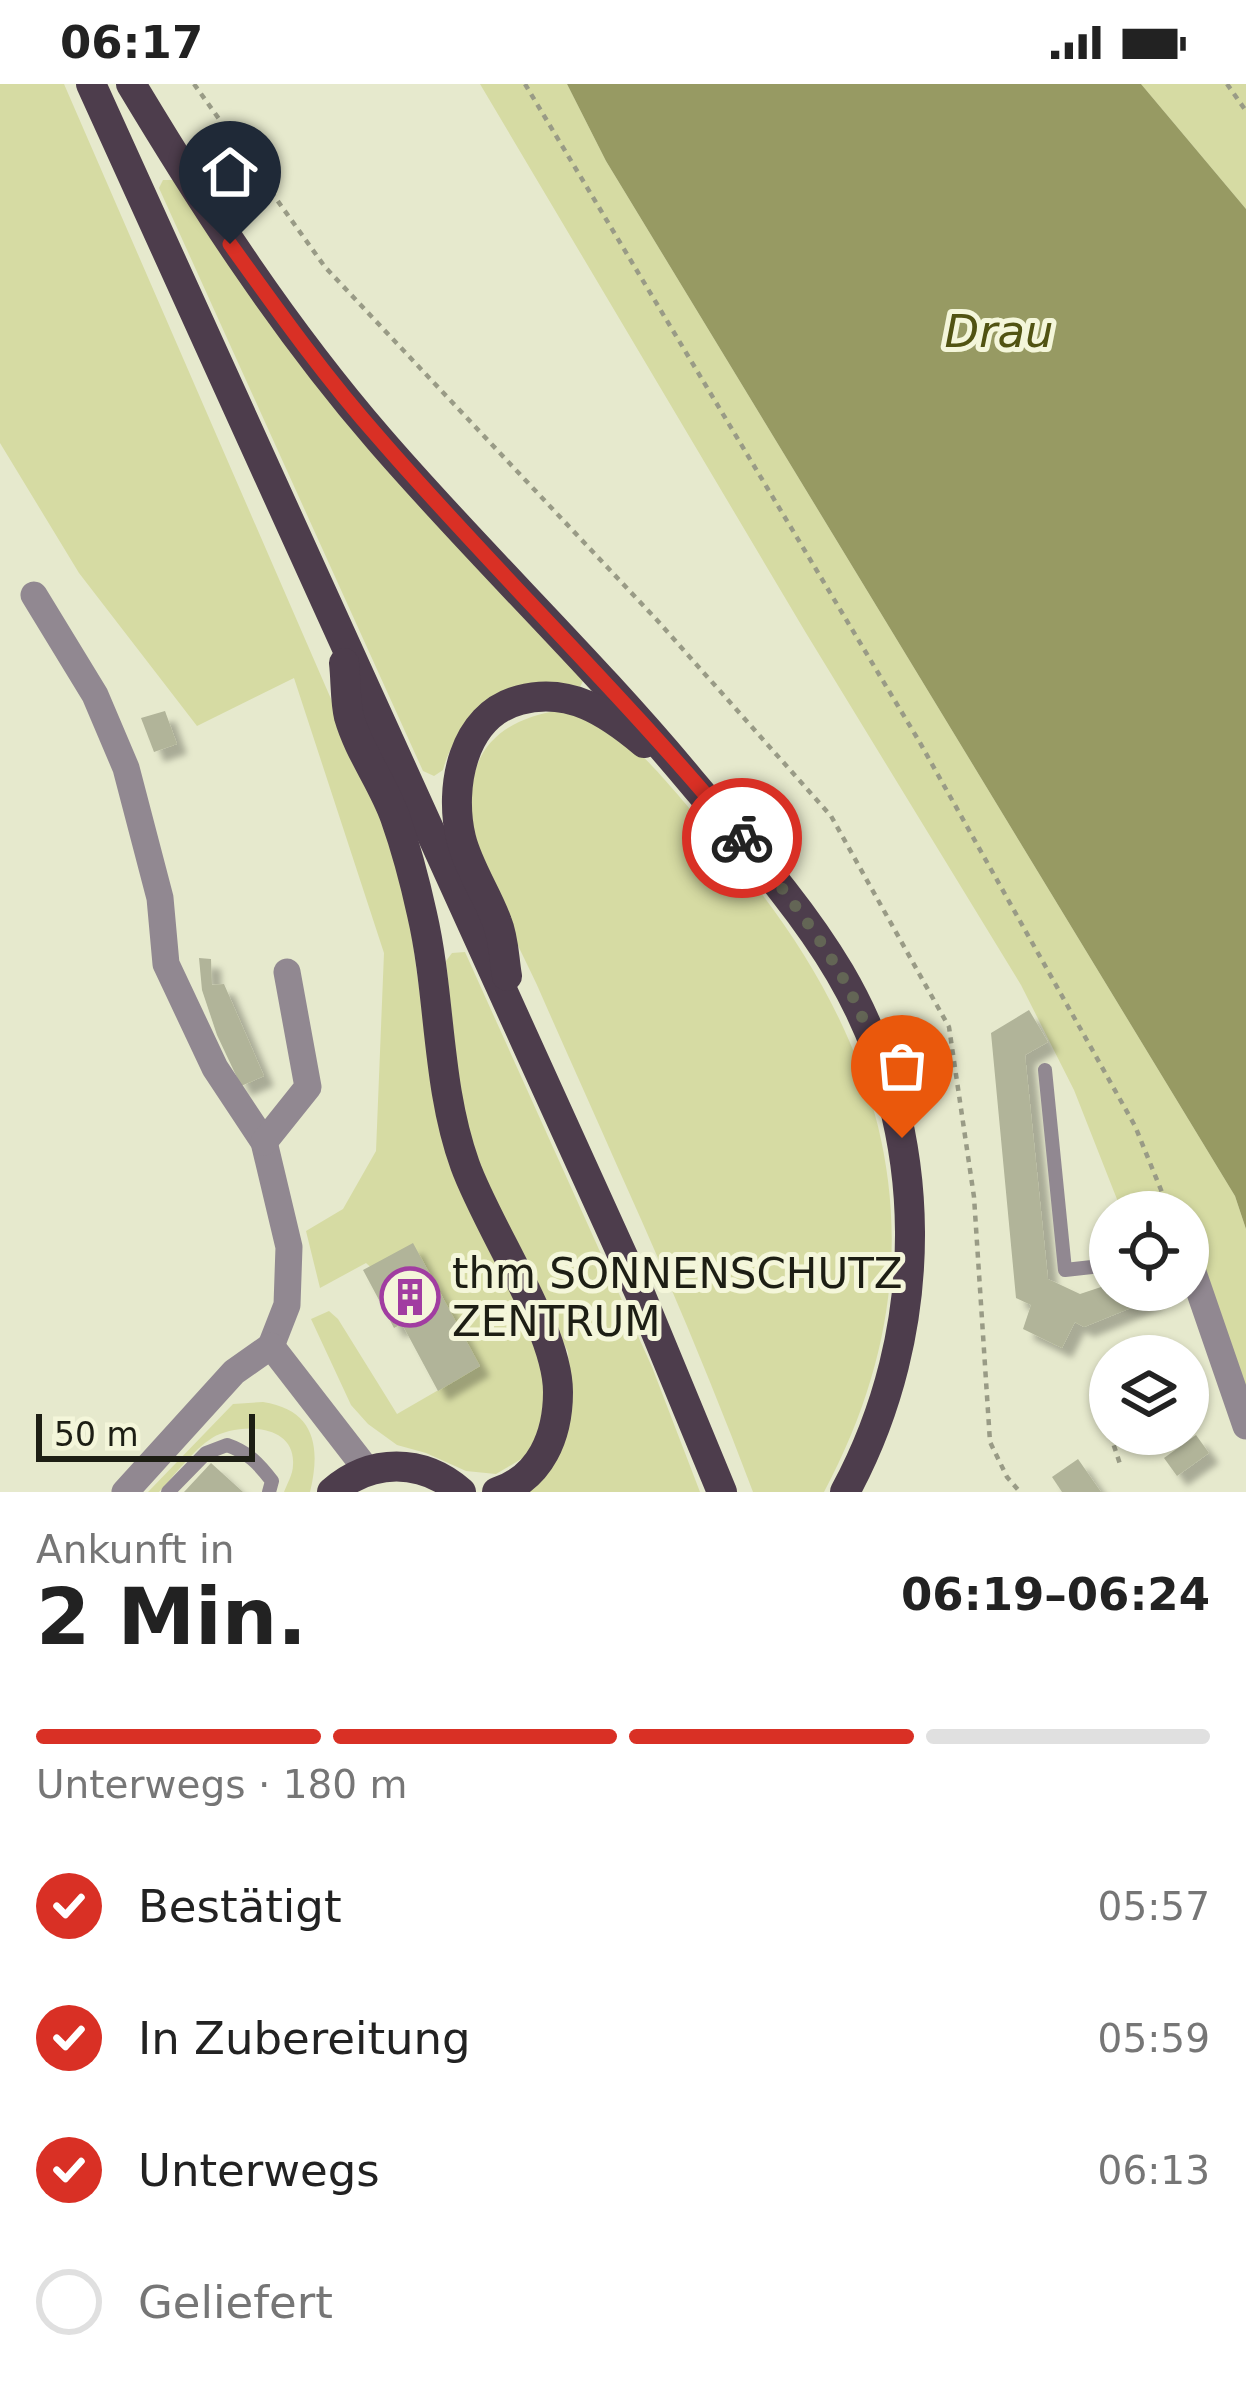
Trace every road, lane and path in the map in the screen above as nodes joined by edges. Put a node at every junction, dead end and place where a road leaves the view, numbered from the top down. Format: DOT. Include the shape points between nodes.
graph roads {
  1 [pos="92,84"];
  2 [pos="131,84"];
  3 [pos="525,84"];
  4 [pos="1227,84"];
  5 [pos="1246,111"];
  6 [pos="34,595"];
  7 [pos="341,639"];
  8 [pos="694,785"];
  9 [pos="287,972"];
  10 [pos="513,1017"];
  11 [pos="1045,1070"];
  12 [pos="264,1142"];
  13 [pos="1161,1191"];
  14 [pos="1089,1267"];
  15 [pos="1206,1311"];
  16 [pos="271,1346"];
  17 [pos="1246,1426"];
  18 [pos="1117,1455"];
  19 [pos="1121,1467"];
  20 [pos="367,1470"];
  21 [pos="719,1485"];
  22 [pos="125,1492"];
  23 [pos="168,1492"];
  24 [pos="269,1492"];
  25 [pos="332,1492"];
  26 [pos="461,1492"];
  27 [pos="497,1492"];
  28 [pos="845,1492"];
  1 -- 7 [label="main road"];
  2 -- 8 [label="main road" via="207,211 313,358"];
  3 -- 13 [label="path" via="919,741 1135,1126"];
  4 -- 5 [label="path"];
  6 -- 12 [label="street" via="95,695 126,768 160,898 166,964 214,1068"];
  7 -- 10 [label="main road"];
  7 -- 27 [label="main road" via="350,717 395,815 423,917 463,1161 550,1345 558,1388 556,1428 541,1461"];
  8 -- 10 [label="main road" via="590,704 559,696 517,700 486,718 466,746 457,784 461,838 500,927"];
  8 -- 28 [label="main road" via="795,905 842,976 878,1054 902,1138 912,1228 908,1306 892,1383"];
  9 -- 12 [label="street" via="308,1087"];
  10 -- 21 [label="main road"];
  11 -- 14 [label="lane" via="1065,1270"];
  12 -- 16 [label="street" via="289,1247 287,1305"];
  15 -- 17 [label="street"];
  16 -- 20 [label="street"];
  16 -- 22 [label="street" via="234,1372"];
  18 -- 19 [label="path"];
  20 -- 25 [label="main road"];
  20 -- 26 [label="main road" via="410,1466"];
  23 -- 24 [label="lane" via="206,1453 227,1445 260,1466 272,1481"];
}
